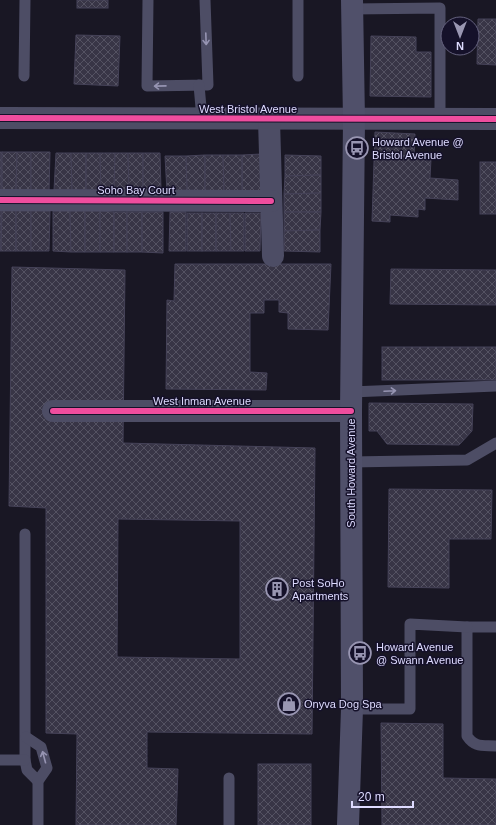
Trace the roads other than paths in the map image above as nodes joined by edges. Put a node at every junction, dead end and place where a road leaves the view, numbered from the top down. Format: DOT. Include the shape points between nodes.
graph roads {
  1 [pos="25,0"];
  2 [pos="148,0"];
  3 [pos="205,0"];
  4 [pos="298,0"];
  5 [pos="352,5"];
  6 [pos="24,76"];
  7 [pos="298,76"];
  8 [pos="199,85"];
  9 [pos="0,118"];
  10 [pos="202,119"];
  11 [pos="496,119"];
  12 [pos="269,120"];
  13 [pos="354,120"];
  14 [pos="440,120"];
  15 [pos="0,200"];
  16 [pos="271,201"];
  17 [pos="273,256"];
  18 [pos="496,386"];
  19 [pos="351,402"];
  20 [pos="53,411"];
  21 [pos="496,443"];
  22 [pos="351,462"];
  23 [pos="24,534"];
  24 [pos="467,627"];
  25 [pos="496,627"];
  26 [pos="352,709"];
  27 [pos="26,737"];
  28 [pos="496,746"];
  29 [pos="0,760"];
  30 [pos="25,760"];
  31 [pos="229,778"];
  32 [pos="38,781"];
  33 [pos="38,825"];
  34 [pos="229,825"];
  35 [pos="348,825"];
  1 -- 6 [label="lane"];
  8 -- 2 [label="lane, one-way" via="147,86"];
  3 -- 8 [label="lane, one-way" via="208,85"];
  4 -- 7 [label="lane"];
  5 -- 13 [label="main road, South Howard Avenue"];
  5 -- 14 [label="lane" via="440,8"];
  8 -- 10 [label="lane"];
  9 -- 10 [label="street, West Bristol Avenue"];
  10 -- 12 [label="street, West Bristol Avenue"];
  11 -- 14 [label="street, West Bristol Avenue"];
  12 -- 13 [label="street, West Bristol Avenue"];
  12 -- 16 [label="street"];
  13 -- 14 [label="street, West Bristol Avenue"];
  13 -- 19 [label="main road, South Howard Avenue"];
  15 -- 16 [label="street, Soho Bay Court"];
  16 -- 17 [label="street"];
  19 -- 18 [label="lane, one-way"];
  19 -- 20 [label="street, West Inman Avenue"];
  19 -- 22 [label="main road, South Howard Avenue"];
  21 -- 22 [label="lane" via="467,460"];
  22 -- 26 [label="main road, South Howard Avenue"];
  23 -- 27 [label="lane"];
  24 -- 25 [label="lane"];
  24 -- 26 [label="lane" via="410,624 410,709"];
  24 -- 28 [label="lane" via="467,736 471,742 479,745"];
  26 -- 35 [label="main road, South Howard Avenue"];
  27 -- 30 [label="lane"];
  32 -- 27 [label="lane, one-way" via="47,768 41,747"];
  29 -- 30 [label="lane"];
  30 -- 32 [label="lane" via="27,770"];
  31 -- 34 [label="lane"];
  32 -- 33 [label="lane"];
}
